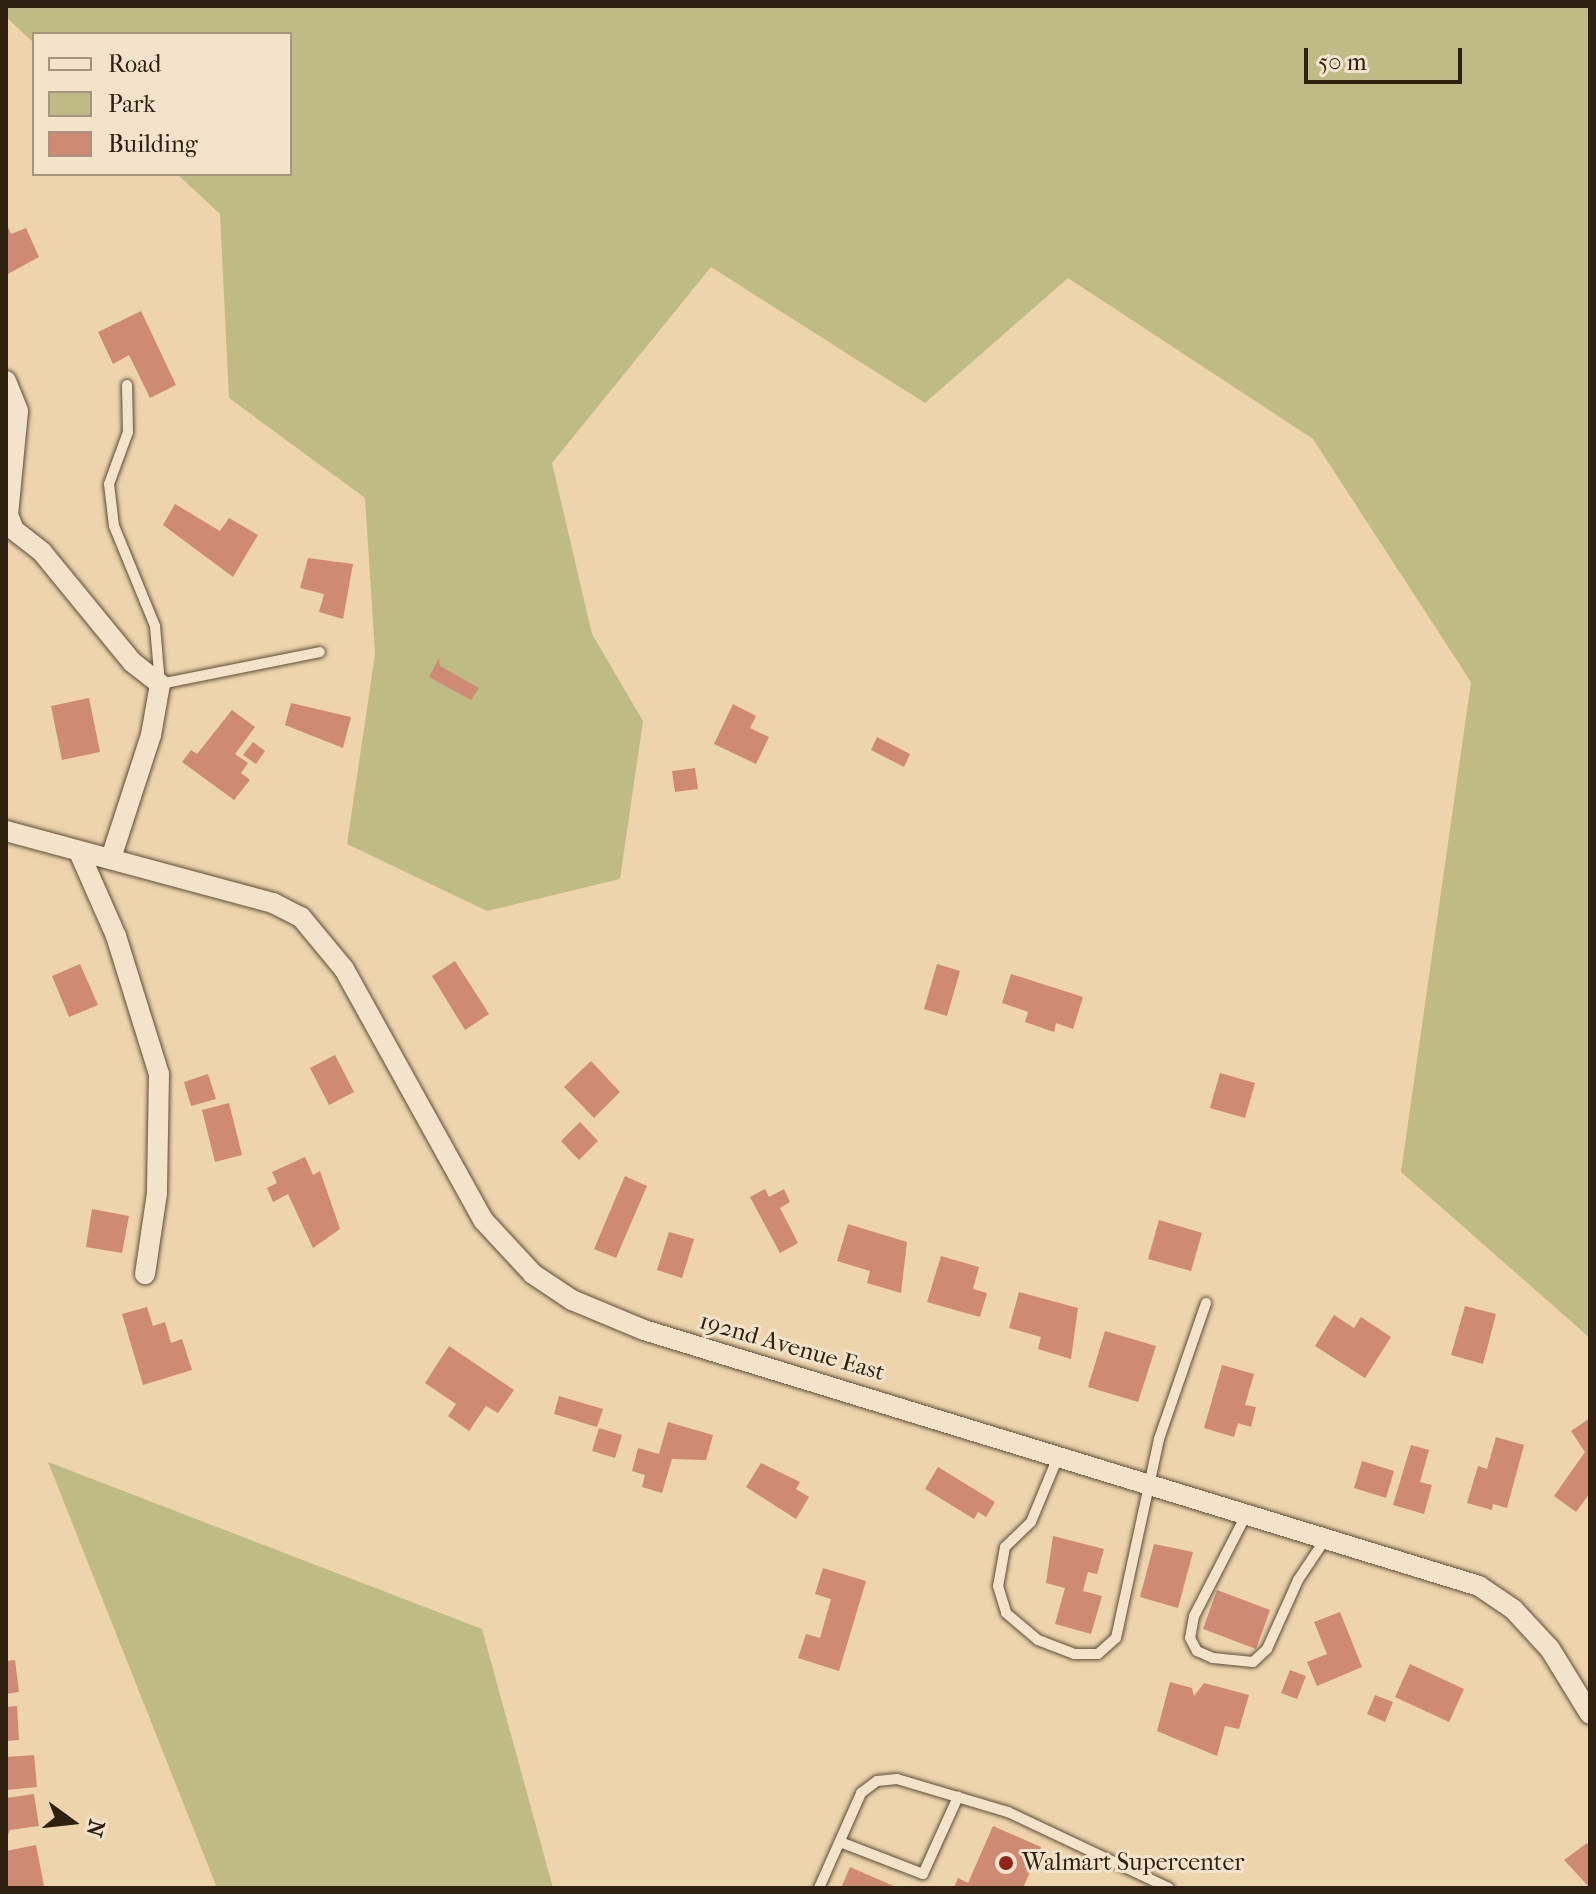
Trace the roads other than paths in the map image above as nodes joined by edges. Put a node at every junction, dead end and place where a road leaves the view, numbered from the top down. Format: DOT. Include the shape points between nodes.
graph roads {
  1 [pos="6,381"];
  2 [pos="127,385"];
  3 [pos="320,652"];
  4 [pos="160,684"];
  5 [pos="6,831"];
  6 [pos="79,852"];
  7 [pos="111,858"];
  8 [pos="145,1274"];
  9 [pos="1206,1303"];
  10 [pos="1059,1455"];
  11 [pos="1154,1485"];
  12 [pos="1247,1514"];
  13 [pos="1326,1538"];
  14 [pos="1590,1714"];
  15 [pos="958,1797"];
  16 [pos="840,1842"];
  17 [pos="819,1888"];
  18 [pos="1169,1888"];
  1 -- 4 [label="street" via="18,411 8,515 14,530 42,552 132,662"];
  2 -- 4 [label="lane" via="128,432 109,484 114,526 155,626"];
  3 -- 4 [label="lane"];
  4 -- 7 [label="street" via="151,735"];
  5 -- 6 [label="street"];
  6 -- 7 [label="street, 192nd Avenue East"];
  6 -- 8 [label="street" via="116,936 159,1074 160,1151"];
  7 -- 10 [label="street, 192nd Avenue East" via="273,903 301,917 344,969 483,1220 533,1274 572,1300 644,1330"];
  9 -- 11 [label="lane" via="1159,1439"];
  10 -- 11 [label="street, 192nd Avenue East"];
  10 -- 11 [label="lane" via="1031,1522 1005,1547 998,1586 1006,1613 1038,1640 1074,1654 1098,1654 1116,1638 1128,1561"];
  11 -- 12 [label="street, 192nd Avenue East"];
  12 -- 13 [label="street, 192nd Avenue East"];
  12 -- 13 [label="lane" via="1194,1616 1190,1638 1197,1651 1213,1658 1253,1662 1267,1649 1298,1580"];
  13 -- 14 [label="street, 192nd Avenue East" via="1498,1598 1550,1649"];
  15 -- 16 [label="lane" via="897,1779 877,1781 861,1793"];
  15 -- 16 [label="lane" via="923,1874"];
  15 -- 18 [label="lane" via="1008,1812"];
  16 -- 17 [label="lane"];
}
